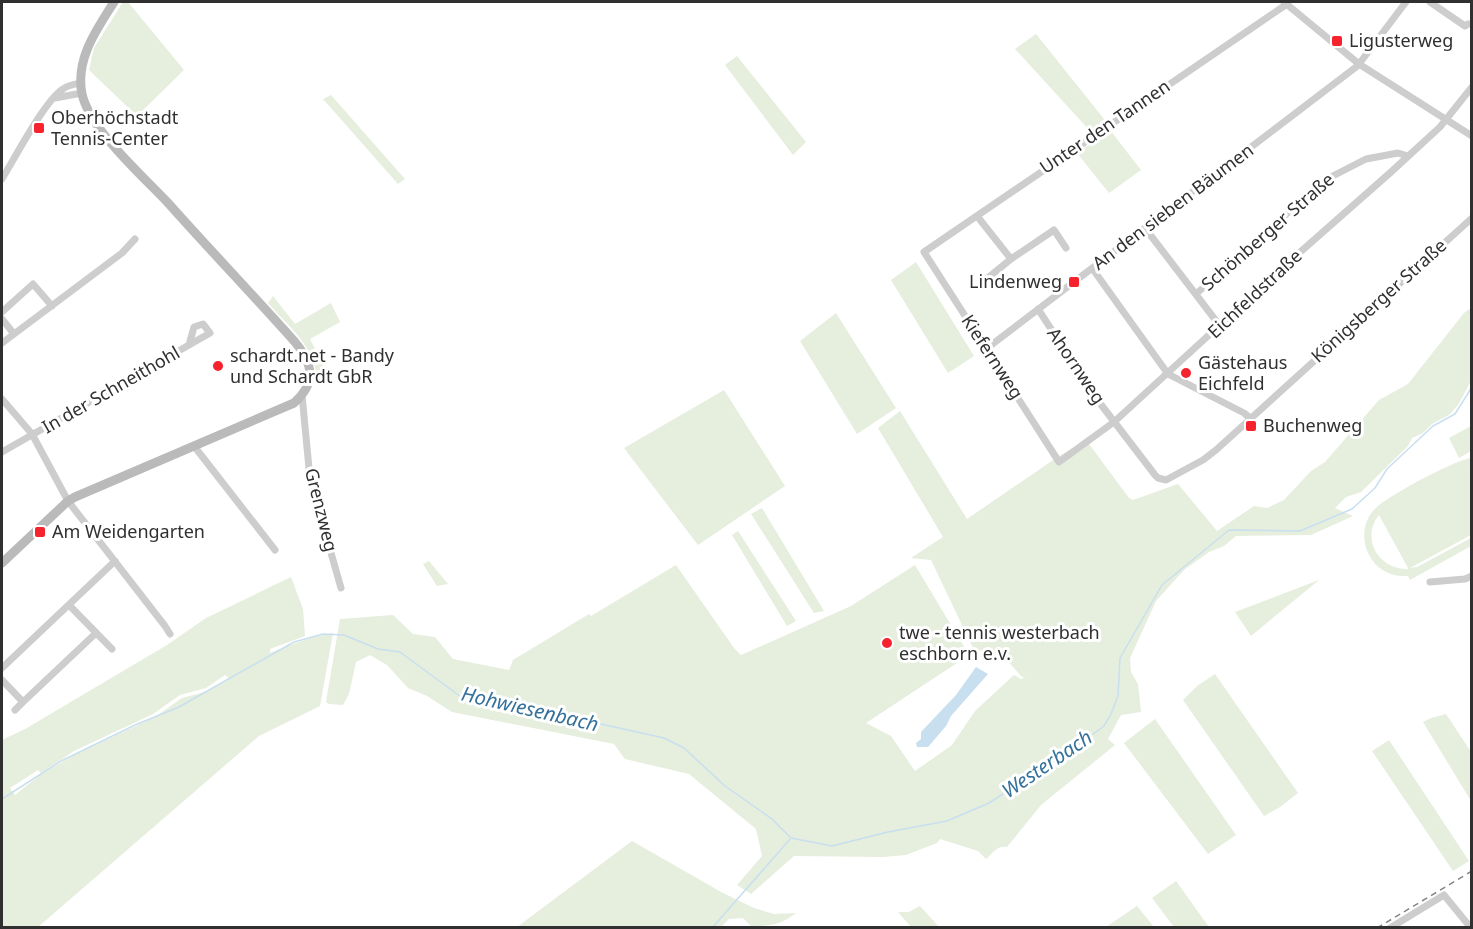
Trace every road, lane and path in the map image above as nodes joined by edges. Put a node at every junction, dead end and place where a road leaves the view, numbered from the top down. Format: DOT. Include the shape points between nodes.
graph roads {
  1 [pos="114,2"];
  2 [pos="1406,2"];
  3 [pos="1430,2"];
  4 [pos="1286,3"];
  5 [pos="1468,24"];
  6 [pos="1360,64"];
  7 [pos="1472,87"];
  8 [pos="82,88"];
  9 [pos="1446,120"];
  10 [pos="1472,136"];
  11 [pos="1408,156"];
  12 [pos="2,179"];
  13 [pos="977,216"];
  14 [pos="1471,218"];
  15 [pos="1145,228"];
  16 [pos="135,239"];
  17 [pos="1066,248"];
  18 [pos="924,252"];
  19 [pos="1011,259"];
  20 [pos="1092,268"];
  21 [pos="989,277"];
  22 [pos="1196,294"];
  23 [pos="52,306"];
  24 [pos="1038,309"];
  25 [pos="2,312"];
  26 [pos="2,319"];
  27 [pos="1220,326"];
  28 [pos="14,334"];
  29 [pos="2,343"];
  30 [pos="189,345"];
  31 [pos="986,348"];
  32 [pos="1168,374"];
  33 [pos="302,395"];
  34 [pos="2,399"];
  35 [pos="1250,418"];
  36 [pos="1114,422"];
  37 [pos="32,435"];
  38 [pos="194,446"];
  39 [pos="2,452"];
  40 [pos="1059,462"];
  41 [pos="1176,476"];
  42 [pos="68,501"];
  43 [pos="276,550"];
  44 [pos="115,561"];
  45 [pos="2,563"];
  46 [pos="1472,576"];
  47 [pos="1430,582"];
  48 [pos="342,588"];
  49 [pos="69,605"];
  50 [pos="96,633"];
  51 [pos="170,634"];
  52 [pos="112,649"];
  53 [pos="3,662"];
  54 [pos="2,680"];
  55 [pos="23,702"];
  56 [pos="15,710"];
  57 [pos="1389,927"];
  58 [pos="1471,927"];
  1 -- 8 [label="street" via="89,43 82,65"];
  2 -- 6 [label="street"];
  3 -- 5 [label="street" via="1465,26"];
  4 -- 6 [label="street"];
  4 -- 13 [label="street, Unter den Tannen"];
  6 -- 9 [label="street"];
  6 -- 15 [label="street, An den sieben Bäumen"];
  7 -- 9 [label="street, Eichfeldstraße"];
  8 -- 12 [label="street" via="55,98"];
  8 -- 33 [label="street" via="89,113 101,129 302,351 308,360 310,378"];
  9 -- 10 [label="street"];
  9 -- 11 [label="street, Eichfeldstraße"];
  11 -- 22 [label="street, Schönberger Straße" via="1398,153 1366,159 1324,180"];
  11 -- 27 [label="street, Eichfeldstraße"];
  13 -- 18 [label="street, Unter den Tannen"];
  13 -- 19 [label="street"];
  14 -- 35 [label="street, Königsberger Straße"];
  15 -- 20 [label="street, An den sieben Bäumen"];
  15 -- 22 [label="street"];
  16 -- 23 [label="street"];
  17 -- 19 [label="street" via="1054,230"];
  18 -- 31 [label="street, Kiefernweg"];
  19 -- 21 [label="street"];
  20 -- 24 [label="street, An den sieben Bäumen"];
  20 -- 32 [label="street"];
  22 -- 27 [label="street"];
  23 -- 25 [label="street" via="33,284"];
  23 -- 28 [label="street"];
  24 -- 31 [label="street, An den sieben Bäumen"];
  24 -- 36 [label="street, Ahornweg"];
  26 -- 28 [label="street"];
  27 -- 32 [label="street, Eichfeldstraße"];
  28 -- 29 [label="street"];
  30 -- 37 [label="street, In der Schneithohl"];
  31 -- 40 [label="street, Kiefernweg"];
  32 -- 35 [label="street"];
  32 -- 36 [label="street, Eichfeldstraße"];
  33 -- 38 [label="street" via="294,403"];
  33 -- 48 [label="street, Grenzweg" via="310,479"];
  34 -- 37 [label="street"];
  35 -- 41 [label="street, Königsberger Straße" via="1216,450"];
  36 -- 40 [label="street, Eichfeldstraße"];
  36 -- 41 [label="street, Ahornweg" via="1158,478"];
  37 -- 39 [label="street, In der Schneithohl"];
  37 -- 42 [label="street"];
  38 -- 42 [label="street"];
  38 -- 43 [label="street"];
  42 -- 44 [label="street"];
  42 -- 45 [label="street"];
  44 -- 49 [label="street"];
  44 -- 51 [label="street"];
  46 -- 47 [label="street"];
  49 -- 50 [label="street"];
  49 -- 53 [label="street"];
  50 -- 52 [label="street"];
  50 -- 55 [label="street"];
  54 -- 55 [label="street"];
  55 -- 56 [label="street"];
  57 -- 58 [label="street" via="1444,895"];
}
